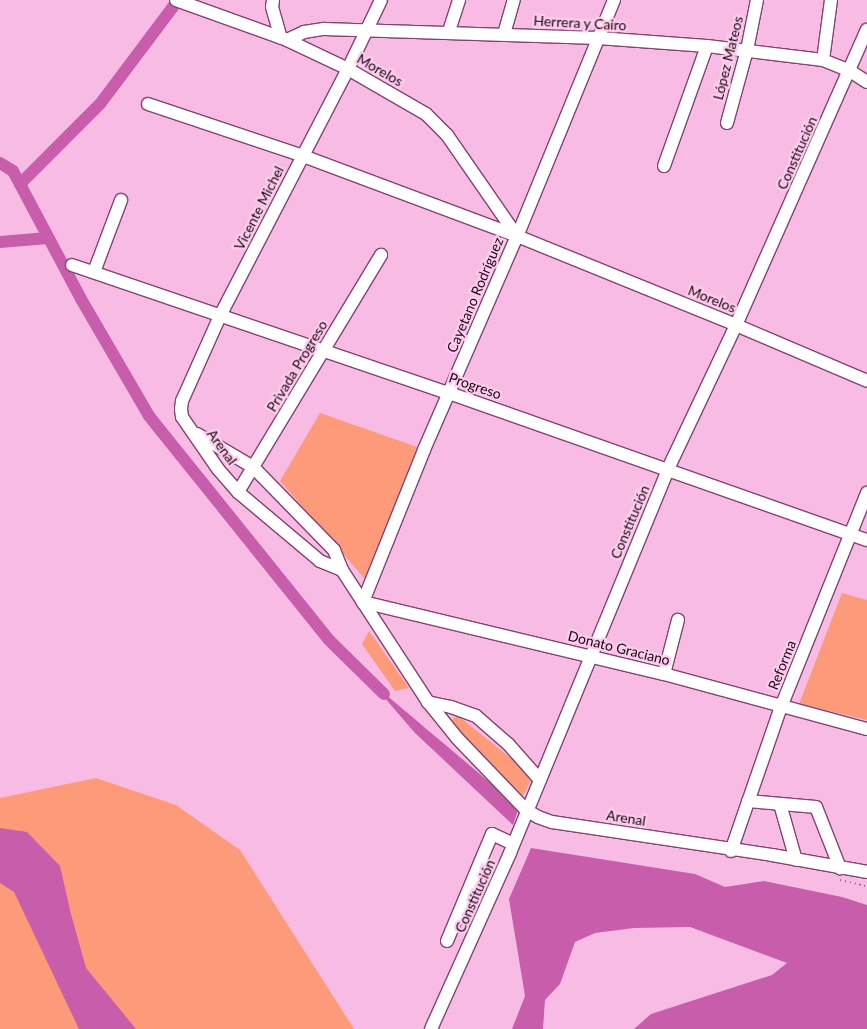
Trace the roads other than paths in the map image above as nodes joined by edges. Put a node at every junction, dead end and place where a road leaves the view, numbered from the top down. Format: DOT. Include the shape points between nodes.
graph roads {
  1 [pos="176,0"];
  2 [pos="274,0"];
  3 [pos="381,0"];
  4 [pos="459,0"];
  5 [pos="514,0"];
  6 [pos="614,0"];
  7 [pos="757,0"];
  8 [pos="832,0"];
  9 [pos="367,30"];
  10 [pos="867,30"];
  11 [pos="449,32"];
  12 [pos="504,34"];
  13 [pos="598,38"];
  14 [pos="284,39"];
  15 [pos="707,46"];
  16 [pos="747,50"];
  17 [pos="823,60"];
  18 [pos="348,69"];
  19 [pos="850,71"];
  20 [pos="867,82"];
  21 [pos="148,104"];
  22 [pos="727,123"];
  23 [pos="303,156"];
  24 [pos="664,166"];
  25 [pos="121,200"];
  26 [pos="517,236"];
  27 [pos="381,255"];
  28 [pos="72,265"];
  29 [pos="94,272"];
  30 [pos="221,314"];
  31 [pos="736,325"];
  32 [pos="324,350"];
  33 [pos="867,381"];
  34 [pos="449,393"];
  35 [pos="192,432"];
  36 [pos="253,467"];
  37 [pos="668,469"];
  38 [pos="238,492"];
  39 [pos="867,493"];
  40 [pos="850,534"];
  41 [pos="867,540"];
  42 [pos="342,570"];
  43 [pos="363,602"];
  44 [pos="678,620"];
  45 [pos="590,656"];
  46 [pos="664,674"];
  47 [pos="428,702"];
  48 [pos="782,707"];
  49 [pos="867,729"];
  50 [pos="540,780"];
  51 [pos="748,801"];
  52 [pos="780,804"];
  53 [pos="526,810"];
  54 [pos="513,844"];
  55 [pos="731,851"];
  56 [pos="796,860"];
  57 [pos="840,868"];
  58 [pos="867,872"];
  59 [pos="447,942"];
  60 [pos="431,1029"];
  1 -- 14 [label="street, Morelos"];
  2 -- 14 [label="street" via="272,7"];
  3 -- 9 [label="street, Vicente Michel"];
  4 -- 11 [label="street"];
  5 -- 12 [label="street"];
  6 -- 13 [label="street, Cayetano Rodríguez"];
  7 -- 16 [label="street, López Mateos"];
  8 -- 17 [label="street"];
  9 -- 11 [label="street, Herrera y Cairo"];
  9 -- 14 [label="street, Herrera y Cairo" via="324,29"];
  9 -- 18 [label="street, Vicente Michel"];
  10 -- 19 [label="street, Constitución"];
  11 -- 12 [label="street, Herrera y Cairo"];
  12 -- 13 [label="street, Herrera y Cairo"];
  13 -- 15 [label="street, Herrera y Cairo"];
  13 -- 26 [label="street, Cayetano Rodríguez"];
  14 -- 18 [label="street, Morelos"];
  15 -- 16 [label="street, Herrera y Cairo"];
  15 -- 24 [label="street"];
  16 -- 17 [label="street, Herrera y Cairo"];
  16 -- 22 [label="street, López Mateos"];
  17 -- 19 [label="street, Herrera y Cairo"];
  18 -- 23 [label="street, Vicente Michel"];
  18 -- 26 [label="street, Morelos" via="426,114 447,135"];
  19 -- 20 [label="street, Herrera y Cairo"];
  19 -- 31 [label="street, Constitución"];
  21 -- 23 [label="street, Morelos"];
  23 -- 26 [label="street, Morelos"];
  23 -- 30 [label="street, Vicente Michel"];
  25 -- 29 [label="street"];
  26 -- 31 [label="street, Morelos"];
  26 -- 34 [label="street, Cayetano Rodríguez"];
  27 -- 32 [label="street, Privada Progreso"];
  28 -- 29 [label="street, Progreso"];
  29 -- 30 [label="street, Progreso"];
  30 -- 32 [label="street, Progreso"];
  30 -- 35 [label="street, Vicente Michel" via="182,401 182,417"];
  31 -- 33 [label="street, Morelos"];
  31 -- 37 [label="street, Constitución"];
  32 -- 34 [label="street, Progreso"];
  32 -- 36 [label="street, Privada Progreso"];
  34 -- 37 [label="street, Progreso"];
  34 -- 43 [label="street, Cayetano Rodríguez"];
  35 -- 36 [label="street, Arenal"];
  35 -- 38 [label="street, Arenal"];
  36 -- 38 [label="street, Privada Progreso"];
  36 -- 42 [label="street, Arenal" via="334,550"];
  37 -- 40 [label="street, Progreso"];
  37 -- 45 [label="street, Constitución"];
  38 -- 42 [label="street, Arenal" via="320,561"];
  39 -- 40 [label="street, Reforma"];
  40 -- 41 [label="street, Progreso"];
  40 -- 48 [label="street, Reforma"];
  42 -- 43 [label="street, Arenal"];
  43 -- 45 [label="street, Donato Graciano"];
  43 -- 47 [label="street, Arenal"];
  44 -- 46 [label="street"];
  45 -- 46 [label="street, Donato Graciano"];
  45 -- 50 [label="street, Constitución"];
  46 -- 48 [label="street, Donato Graciano"];
  47 -- 50 [label="street" via="476,716 508,744"];
  47 -- 53 [label="street, Arenal" via="457,738"];
  48 -- 49 [label="street, Donato Graciano"];
  48 -- 51 [label="street, Reforma"];
  50 -- 53 [label="street, Constitución"];
  51 -- 52 [label="street"];
  51 -- 55 [label="street, Reforma"];
  52 -- 56 [label="street"];
  52 -- 57 [label="street" via="816,807"];
  53 -- 54 [label="street, Constitución"];
  53 -- 55 [label="street, Arenal" via="552,822"];
  54 -- 59 [label="street" via="492,834"];
  54 -- 60 [label="street, Constitución"];
  55 -- 56 [label="street, Arenal"];
  56 -- 57 [label="street, Arenal"];
  57 -- 58 [label="street, Arenal"];
}
